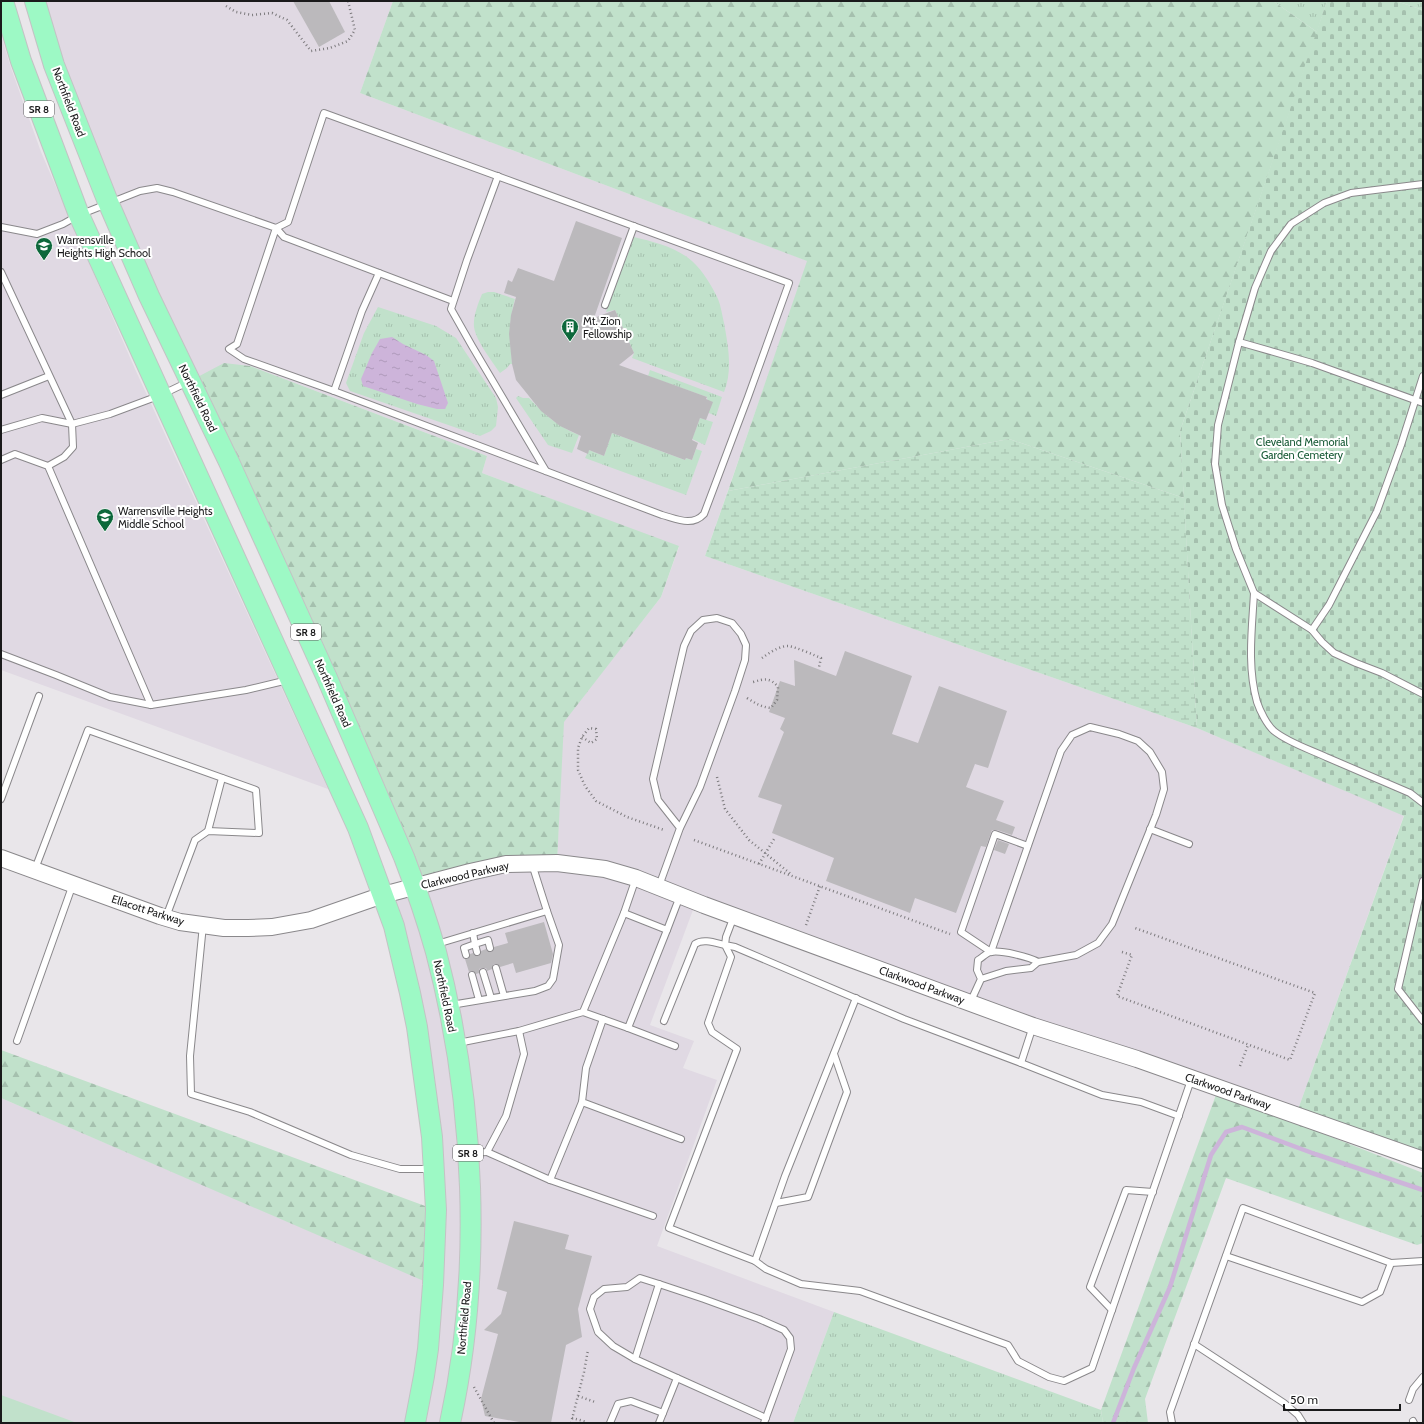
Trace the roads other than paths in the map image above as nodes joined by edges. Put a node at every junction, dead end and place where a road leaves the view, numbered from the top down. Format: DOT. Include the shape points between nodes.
graph roads {
  1 [pos="2,1"];
  2 [pos="35,1"];
  3 [pos="498,176"];
  4 [pos="1423,184"];
  5 [pos="108,202"];
  6 [pos="79,215"];
  7 [pos="634,226"];
  8 [pos="1,228"];
  9 [pos="276,228"];
  10 [pos="1,272"];
  11 [pos="379,273"];
  12 [pos="453,302"];
  13 [pos="605,305"];
  14 [pos="1239,342"];
  15 [pos="50,376"];
  16 [pos="1423,376"];
  17 [pos="190,381"];
  18 [pos="334,391"];
  19 [pos="1,395"];
  20 [pos="161,395"];
  21 [pos="1415,400"];
  22 [pos="1423,403"];
  23 [pos="72,424"];
  24 [pos="1,430"];
  25 [pos="1,460"];
  26 [pos="48,466"];
  27 [pos="546,471"];
  28 [pos="1254,593"];
  29 [pos="1312,630"];
  30 [pos="1,654"];
  31 [pos="291,680"];
  32 [pos="1423,694"];
  33 [pos="39,696"];
  34 [pos="151,705"];
  35 [pos="222,778"];
  36 [pos="1,800"];
  37 [pos="1423,803"];
  38 [pos="680,828"];
  39 [pos="1150,829"];
  40 [pos="208,830"];
  41 [pos="1189,844"];
  42 [pos="1028,846"];
  43 [pos="1,858"];
  44 [pos="531,862"];
  45 [pos="34,871"];
  46 [pos="636,878"];
  47 [pos="1423,881"];
  48 [pos="72,884"];
  49 [pos="415,887"];
  50 [pos="658,887"];
  51 [pos="383,895"];
  52 [pos="680,896"];
  53 [pos="547,911"];
  54 [pos="624,912"];
  55 [pos="734,916"];
  56 [pos="166,918"];
  57 [pos="203,925"];
  58 [pos="667,930"];
  59 [pos="473,933"];
  60 [pos="475,944"];
  61 [pos="433,945"];
  62 [pos="725,945"];
  63 [pos="490,948"];
  64 [pos="477,952"];
  65 [pos="991,952"];
  66 [pos="466,955"];
  67 [pos="1038,962"];
  68 [pos="496,968"];
  69 [pos="483,972"];
  70 [pos="472,975"];
  71 [pos="980,979"];
  72 [pos="504,996"];
  73 [pos="490,998"];
  74 [pos="856,998"];
  75 [pos="480,1000"];
  76 [pos="970,1003"];
  77 [pos="447,1006"];
  78 [pos="583,1012"];
  79 [pos="603,1019"];
  80 [pos="1423,1020"];
  81 [pos="664,1021"];
  82 [pos="1033,1026"];
  83 [pos="628,1028"];
  84 [pos="519,1031"];
  85 [pos="17,1041"];
  86 [pos="454,1044"];
  87 [pos="675,1046"];
  88 [pos="834,1054"];
  89 [pos="1021,1063"];
  90 [pos="1192,1078"];
  91 [pos="582,1102"];
  92 [pos="1179,1116"];
  93 [pos="681,1140"];
  94 [pos="477,1152"];
  95 [pos="1423,1160"];
  96 [pos="434,1169"];
  97 [pos="550,1180"];
  98 [pos="1153,1192"];
  99 [pos="776,1203"];
  100 [pos="654,1216"];
  101 [pos="1226,1256"];
  102 [pos="755,1261"];
  103 [pos="1423,1262"];
  104 [pos="1391,1263"];
  105 [pos="658,1284"];
  106 [pos="1112,1310"];
  107 [pos="1194,1344"];
  108 [pos="635,1359"];
  109 [pos="1423,1377"];
  110 [pos="677,1378"];
  111 [pos="1409,1400"];
  112 [pos="663,1413"];
  113 [pos="765,1421"];
  114 [pos="415,1423"];
  115 [pos="450,1423"];
  116 [pos="610,1423"];
  117 [pos="659,1423"];
  118 [pos="1172,1423"];
  119 [pos="1303,1423"];
  1 -- 6 [label="main road, SR 8" via="9,31"];
  2 -- 5 [label="main road, Northfield Road / SR 8" via="54,65"];
  3 -- 7 [label="lane"];
  3 -- 9 [label="lane" via="324,114 288,222"];
  3 -- 12 [label="lane"];
  4 -- 14 [label="lane" via="1351,193 1324,202 1291,224 1271,251 1255,288"];
  5 -- 6 [label="lane"];
  5 -- 9 [label="lane" via="156,188"];
  5 -- 17 [label="main road, Northfield Road / SR 8"];
  6 -- 8 [label="lane" via="37,234"];
  6 -- 20 [label="main road, SR 8"];
  7 -- 13 [label="lane"];
  7 -- 27 [label="lane" via="789,283 754,383 704,514 693,522 662,515"];
  9 -- 11 [label="lane" via="284,237"];
  9 -- 18 [label="lane" via="237,344 229,349 244,359"];
  10 -- 15 [label="lane"];
  11 -- 12 [label="lane"];
  11 -- 18 [label="lane"];
  12 -- 27 [label="lane" via="452,309 468,340"];
  14 -- 21 [label="lane" via="1312,363"];
  14 -- 28 [label="lane" via="1218,425 1215,464 1224,512"];
  15 -- 19 [label="lane"];
  15 -- 23 [label="lane"];
  16 -- 21 [label="lane"];
  17 -- 20 [label="lane"];
  17 -- 49 [label="main road, Northfield Road / SR 8" via="324,670"];
  18 -- 27 [label="lane"];
  20 -- 23 [label="lane" via="110,414"];
  20 -- 31 [label="main road, SR 8"];
  21 -- 22 [label="lane"];
  21 -- 29 [label="lane" via="1377,511 1329,605"];
  23 -- 24 [label="lane" via="42,418"];
  23 -- 26 [label="lane" via="73,447 64,457"];
  25 -- 26 [label="lane" via="15,454"];
  26 -- 34 [label="lane"];
  28 -- 29 [label="lane"];
  28 -- 37 [label="lane" via="1251,660 1253,682 1258,703 1273,730 1303,747 1410,793"];
  29 -- 32 [label="lane" via="1334,653 1382,672"];
  30 -- 34 [label="lane" via="110,697"];
  31 -- 34 [label="lane"];
  31 -- 51 [label="main road, SR 8" via="358,828"];
  33 -- 36 [label="lane"];
  35 -- 40 [label="lane"];
  35 -- 40 [label="lane" via="256,790 259,833"];
  35 -- 45 [label="lane" via="88,730"];
  38 -- 38 [label="lane" via="700,787 745,660 746,645 741,634 732,623 717,618 703,620 691,631 684,646 653,780 658,800"];
  38 -- 50 [label="lane"];
  39 -- 41 [label="lane"];
  39 -- 42 [label="lane" via="1164,789 1162,772 1150,752 1138,741 1090,727 1072,734 1061,751"];
  39 -- 67 [label="lane" via="1112,924 1098,943 1076,955"];
  40 -- 56 [label="lane" via="195,840"];
  42 -- 65 [label="lane"];
  42 -- 65 [label="lane" via="995,834 961,932"];
  43 -- 45 [label="street, Ellacott Parkway"];
  44 -- 46 [label="street, Clarkwood Parkway" via="557,862 605,869"];
  44 -- 49 [label="street, Clarkwood Parkway" via="506,864"];
  44 -- 53 [label="lane"];
  45 -- 48 [label="street, Ellacott Parkway"];
  46 -- 50 [label="street, Clarkwood Parkway"];
  46 -- 54 [label="lane"];
  47 -- 80 [label="lane" via="1398,989"];
  48 -- 56 [label="street, Ellacott Parkway"];
  48 -- 85 [label="lane"];
  49 -- 51 [label="street, Ellacott Parkway"];
  49 -- 61 [label="main road, Northfield Road / SR 8"];
  50 -- 52 [label="street, Clarkwood Parkway"];
  51 -- 57 [label="street, Ellacott Parkway" via="330,914 292,924 248,928"];
  51 -- 96 [label="main road, SR 8" via="394,926 417,1027 428,1102"];
  52 -- 55 [label="street, Clarkwood Parkway"];
  52 -- 58 [label="lane"];
  53 -- 59 [label="lane"];
  53 -- 72 [label="lane" via="559,945 553,979 548,986 535,991"];
  54 -- 58 [label="lane"];
  54 -- 78 [label="lane"];
  55 -- 62 [label="lane"];
  55 -- 76 [label="street, Clarkwood Parkway"];
  56 -- 57 [label="street, Ellacott Parkway"];
  57 -- 96 [label="lane" via="190,1056 190,1094 250,1112 351,1154 400,1169"];
  58 -- 83 [label="lane"];
  59 -- 60 [label="lane"];
  59 -- 61 [label="lane"];
  60 -- 63 [label="lane" via="488,940"];
  60 -- 64 [label="lane"];
  60 -- 66 [label="lane" via="464,948"];
  61 -- 77 [label="main road, Northfield Road / SR 8"];
  62 -- 74 [label="lane"];
  62 -- 81 [label="lane" via="704,941 695,944"];
  62 -- 102 [label="lane" via="731,957 708,1023 712,1032 737,1049 669,1228"];
  65 -- 67 [label="lane" via="1032,958"];
  65 -- 71 [label="lane" via="978,960 976,970"];
  67 -- 71 [label="lane" via="1031,968 1006,971"];
  68 -- 72 [label="lane"];
  69 -- 73 [label="lane"];
  70 -- 75 [label="lane"];
  71 -- 76 [label="lane"];
  72 -- 73 [label="lane"];
  73 -- 75 [label="lane"];
  74 -- 88 [label="lane"];
  74 -- 89 [label="lane"];
  75 -- 77 [label="lane"];
  76 -- 82 [label="street, Clarkwood Parkway"];
  77 -- 86 [label="main road, Northfield Road / SR 8"];
  78 -- 79 [label="lane"];
  78 -- 84 [label="lane"];
  79 -- 83 [label="lane"];
  79 -- 91 [label="lane" via="586,1068"];
  82 -- 89 [label="lane"];
  82 -- 90 [label="street, Clarkwood Parkway"];
  83 -- 87 [label="lane"];
  84 -- 86 [label="lane"];
  84 -- 94 [label="lane" via="524,1054 506,1116"];
  86 -- 94 [label="main road, Northfield Road / SR 8"];
  88 -- 99 [label="lane"];
  88 -- 99 [label="lane" via="846,1092 808,1198"];
  89 -- 92 [label="lane" via="1102,1095 1141,1102"];
  90 -- 92 [label="lane"];
  90 -- 95 [label="street, Clarkwood Parkway"];
  91 -- 93 [label="lane"];
  91 -- 97 [label="lane"];
  92 -- 98 [label="lane"];
  94 -- 97 [label="lane"];
  94 -- 115 [label="main road, Northfield Road / SR 8" via="470,1208 467,1295"];
  96 -- 114 [label="main road, SR 8" via="435,1245 431,1318"];
  97 -- 100 [label="lane"];
  98 -- 106 [label="lane"];
  98 -- 106 [label="lane" via="1126,1190 1090,1287"];
  99 -- 102 [label="lane"];
  101 -- 104 [label="lane" via="1362,1302 1380,1292"];
  101 -- 104 [label="lane" via="1243,1208"];
  101 -- 107 [label="lane"];
  102 -- 106 [label="lane" via="766,1269 801,1284 860,1292 1008,1345 1018,1361 1049,1377 1064,1381 1092,1368"];
  103 -- 104 [label="lane"];
  105 -- 108 [label="lane"];
  105 -- 108 [label="lane" via="640,1278 627,1287 604,1289 594,1297 590,1309 598,1332 613,1346"];
  105 -- 113 [label="lane" via="784,1330 790,1338 791,1349"];
  107 -- 118 [label="lane" via="1170,1412"];
  107 -- 119 [label="lane" via="1284,1404 1298,1415"];
  108 -- 110 [label="lane"];
  109 -- 111 [label="lane" via="1413,1389"];
  110 -- 112 [label="lane"];
  110 -- 113 [label="lane"];
  112 -- 116 [label="lane" via="631,1400 618,1404"];
  112 -- 117 [label="lane"];
}
